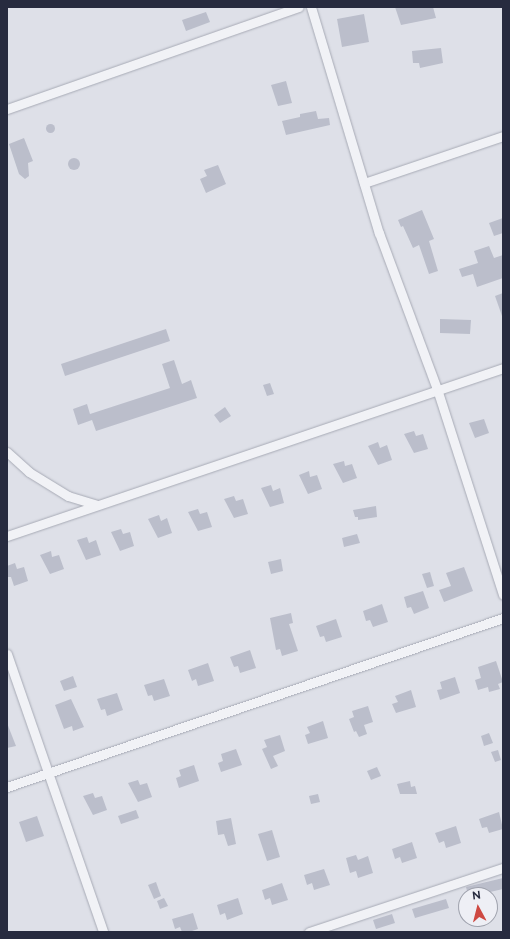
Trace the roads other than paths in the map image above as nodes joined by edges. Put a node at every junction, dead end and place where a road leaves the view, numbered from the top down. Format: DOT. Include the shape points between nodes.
graph roads {
  1 [pos="299,7"];
  2 [pos="311,7"];
  3 [pos="7,109"];
  4 [pos="503,136"];
  5 [pos="364,183"];
  6 [pos="503,368"];
  7 [pos="437,389"];
  8 [pos="7,452"];
  9 [pos="97,505"];
  10 [pos="7,536"];
  11 [pos="503,595"];
  12 [pos="503,618"];
  13 [pos="7,654"];
  14 [pos="48,773"];
  15 [pos="7,787"];
  16 [pos="503,868"];
  17 [pos="103,932"];
  18 [pos="309,932"];
  1 -- 3 [label="street"];
  2 -- 5 [label="street"];
  4 -- 5 [label="street"];
  5 -- 7 [label="street" via="392,272"];
  6 -- 7 [label="street"];
  7 -- 9 [label="street"];
  7 -- 11 [label="street"];
  8 -- 9 [label="street" via="30,472 68,496"];
  9 -- 10 [label="street"];
  12 -- 14 [label="street"];
  13 -- 14 [label="street"];
  14 -- 15 [label="street"];
  14 -- 17 [label="street"];
  16 -- 18 [label="street"];
}
